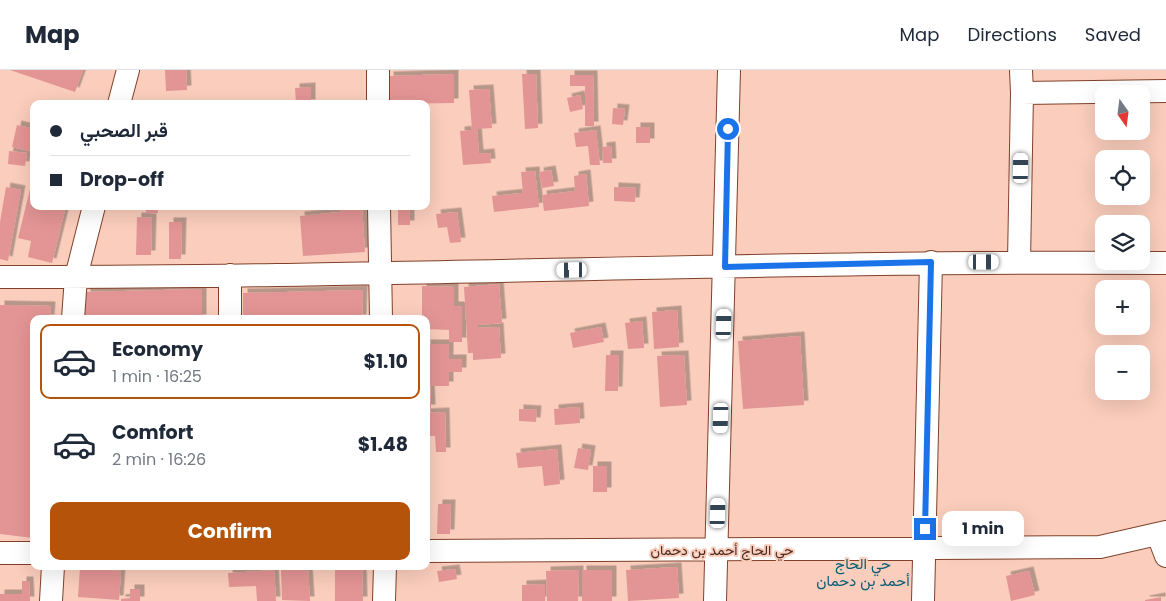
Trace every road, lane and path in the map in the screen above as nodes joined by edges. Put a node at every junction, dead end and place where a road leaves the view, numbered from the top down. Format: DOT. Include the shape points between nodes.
graph roads {
  1 [pos="128,70"];
  2 [pos="378,70"];
  3 [pos="729,70"];
  4 [pos="1021,70"];
  5 [pos="1166,91"];
  6 [pos="1022,93"];
  7 [pos="120,100"];
  8 [pos="378,100"];
  9 [pos="93,210"];
  10 [pos="379,210"];
  11 [pos="931,262"];
  12 [pos="1020,262"];
  13 [pos="1166,263"];
  14 [pos="725,267"];
  15 [pos="380,273"];
  16 [pos="230,276"];
  17 [pos="0,278"];
  18 [pos="76,278"];
  19 [pos="73,315"];
  20 [pos="230,315"];
  21 [pos="381,315"];
  22 [pos="1162,534"];
  23 [pos="924,548"];
  24 [pos="430,551"];
  25 [pos="717,551"];
  26 [pos="0,553"];
  27 [pos="30,553"];
  28 [pos="1166,556"];
  29 [pos="53,570"];
  30 [pos="385,570"];
  31 [pos="51,601"];
  32 [pos="384,601"];
  33 [pos="715,601"];
  34 [pos="923,601"];
  1 -- 7 [label="street"];
  2 -- 8 [label="street"];
  3 -- 14 [label="street"];
  4 -- 6 [label="street"];
  5 -- 6 [label="street"];
  6 -- 12 [label="street"];
  9 -- 18 [label="street"];
  10 -- 15 [label="street"];
  11 -- 12 [label="street"];
  11 -- 14 [label="street"];
  11 -- 23 [label="street"];
  12 -- 13 [label="street"];
  14 -- 15 [label="street"];
  14 -- 25 [label="street"];
  15 -- 16 [label="street"];
  15 -- 21 [label="street"];
  16 -- 18 [label="street"];
  16 -- 20 [label="street"];
  17 -- 18 [label="street"];
  18 -- 19 [label="street"];
  22 -- 23 [label="street, حي الحاج أحمد بن دحمان" via="1100,547"];
  22 -- 28 [label="street"];
  23 -- 25 [label="street, حي الحاج أحمد بن دحمان"];
  23 -- 34 [label="street"];
  24 -- 25 [label="street, حي الحاج أحمد بن دحمان"];
  25 -- 33 [label="street"];
  26 -- 27 [label="street"];
  29 -- 31 [label="street"];
  30 -- 32 [label="street"];
}
